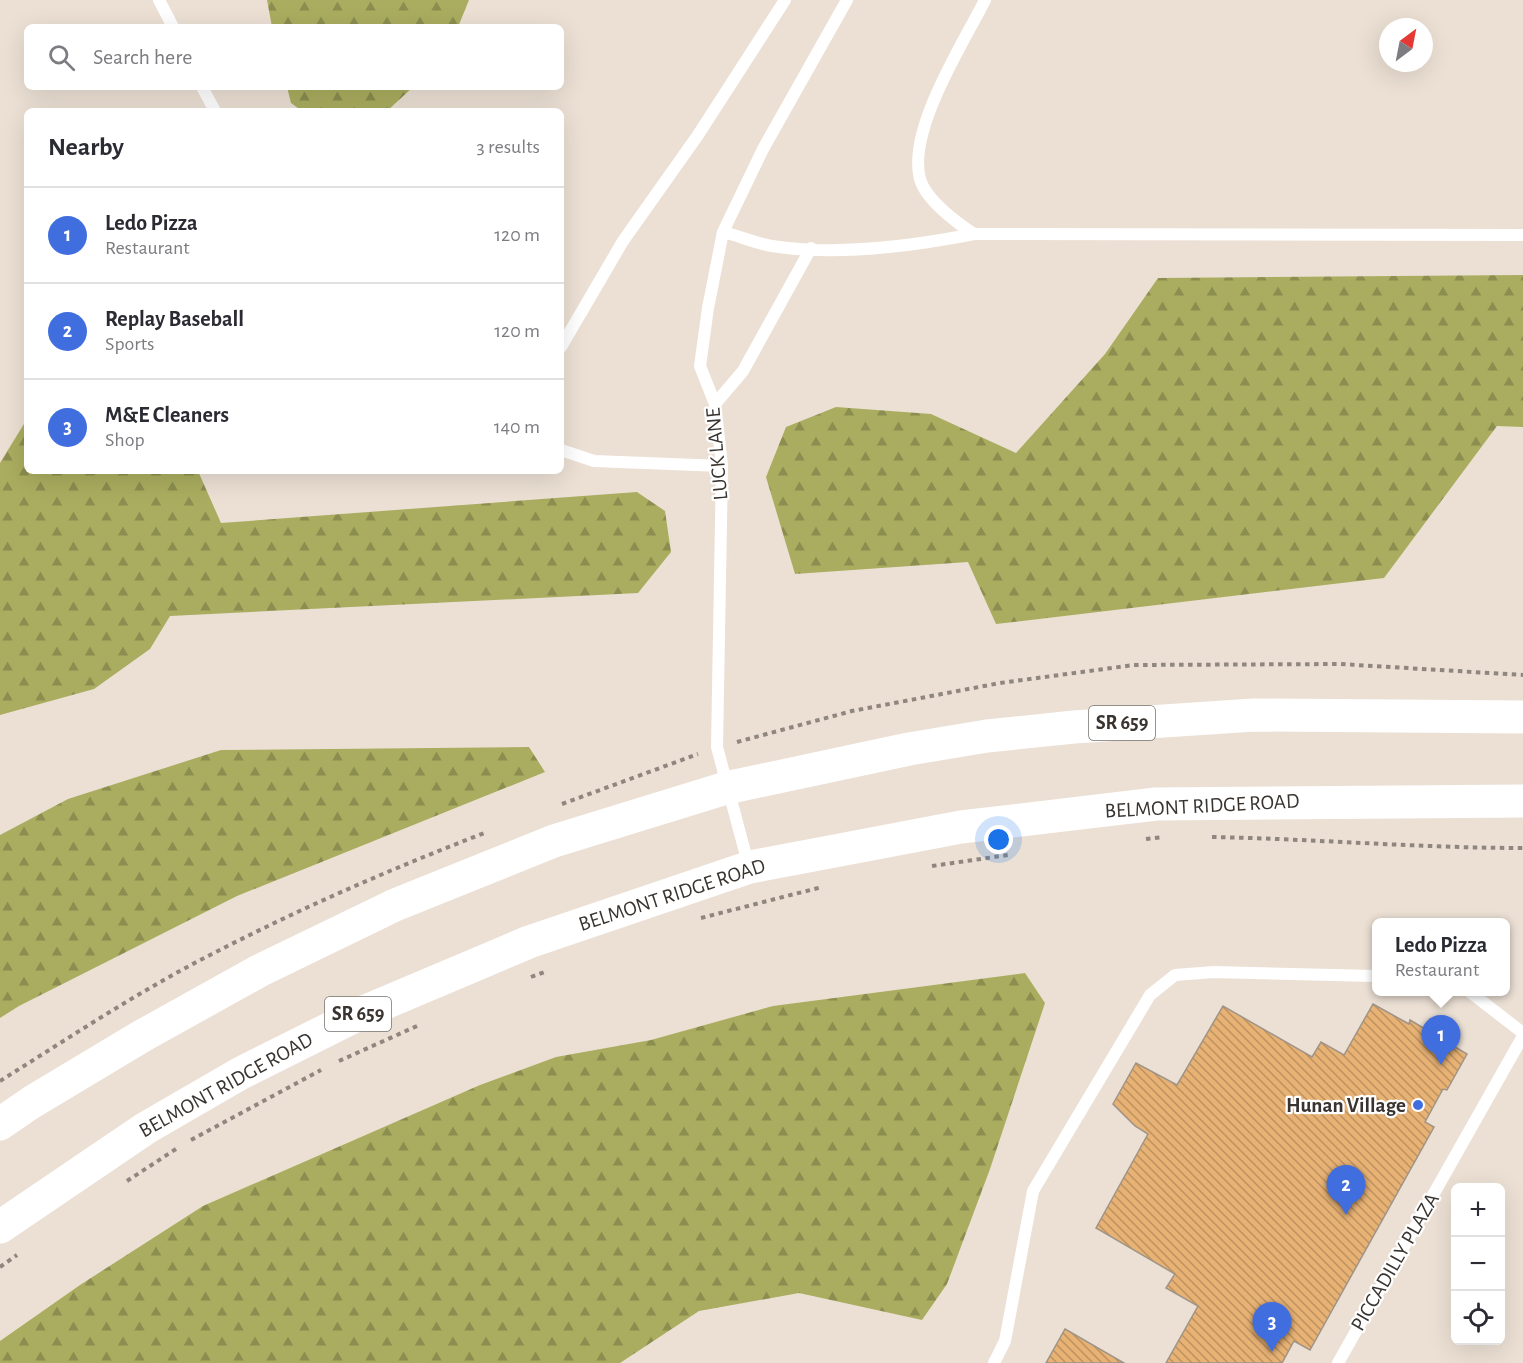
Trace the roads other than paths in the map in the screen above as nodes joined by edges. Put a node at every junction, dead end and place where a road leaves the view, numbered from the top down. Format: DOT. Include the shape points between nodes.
graph roads {
  1 [pos="159,0"];
  2 [pos="785,0"];
  3 [pos="847,0"];
  4 [pos="985,0"];
  5 [pos="171,24"];
  6 [pos="204,90"];
  7 [pos="213,108"];
  8 [pos="723,232"];
  9 [pos="974,234"];
  10 [pos="1523,235"];
  11 [pos="811,248"];
  12 [pos="564,342"];
  13 [pos="715,404"];
  14 [pos="564,451"];
  15 [pos="722,466"];
  16 [pos="1523,717"];
  17 [pos="726,788"];
  18 [pos="1523,801"];
  19 [pos="750,867"];
  20 [pos="1372,976"];
  21 [pos="1475,996"];
  22 [pos="1523,1034"];
  23 [pos="0,1124"];
  24 [pos="0,1227"];
  25 [pos="994,1363"];
  26 [pos="1338,1363"];
  1 -- 5 [label="lane"];
  2 -- 12 [label="lane" via="698,135 622,242"];
  3 -- 8 [label="lane, LUCK LANE" via="763,149"];
  4 -- 9 [label="lane" via="927,115 918,153 921,181 947,217"];
  6 -- 7 [label="lane"];
  8 -- 11 [label="lane" via="772,246"];
  8 -- 13 [label="lane, LUCK LANE" via="700,366"];
  9 -- 10 [label="lane"];
  9 -- 11 [label="lane" via="928,243"];
  11 -- 13 [label="lane" via="743,371"];
  13 -- 15 [label="lane, LUCK LANE"];
  14 -- 15 [label="lane" via="594,461"];
  15 -- 17 [label="lane, LUCK LANE" via="717,747"];
  16 -- 17 [label="main road, SR 659" via="1254,715 1086,726 909,749"];
  17 -- 19 [label="lane, LUCK LANE"];
  17 -- 23 [label="main road, SR 659" via="554,841 395,905 259,971"];
  18 -- 19 [label="main road, BELMONT RIDGE ROAD / SR 659" via="1156,804 961,827"];
  19 -- 24 [label="main road, BELMONT RIDGE ROAD / SR 659" via="529,942 359,1014 146,1128"];
  20 -- 25 [label="lane" via="1214,972 1175,975 1150,995 1033,1191 1005,1341"];
  21 -- 22 [label="lane"];
  22 -- 26 [label="lane, PICCADILLY PLAZA"];
}
